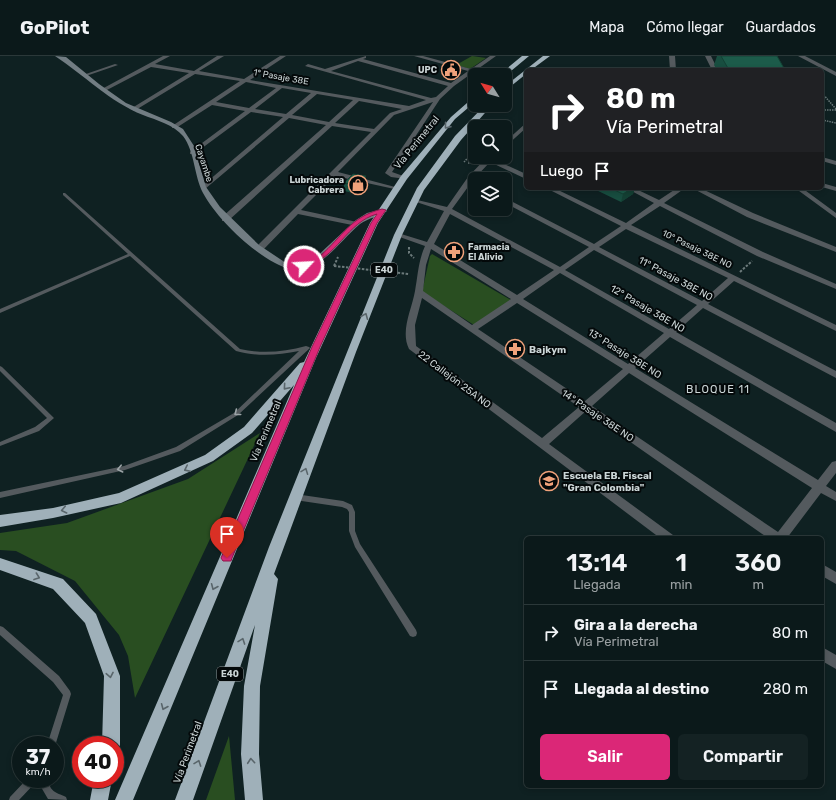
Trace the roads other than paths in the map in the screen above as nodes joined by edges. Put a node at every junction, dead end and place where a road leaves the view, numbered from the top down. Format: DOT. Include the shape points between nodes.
graph roads {
  1 [pos="72,56"];
  2 [pos="167,56"];
  3 [pos="221,56"];
  4 [pos="282,56"];
  5 [pos="368,56"];
  6 [pos="417,56"];
  7 [pos="483,56"];
  8 [pos="526,56"];
  9 [pos="547,56"];
  10 [pos="672,56"];
  11 [pos="708,56"];
  12 [pos="801,56"];
  13 [pos="61,57"];
  14 [pos="492,57"];
  15 [pos="358,59"];
  16 [pos="711,62"];
  17 [pos="719,62"];
  18 [pos="116,65"];
  19 [pos="151,65"];
  20 [pos="308,66"];
  21 [pos="477,68"];
  22 [pos="511,68"];
  23 [pos="530,68"];
  24 [pos="673,68"];
  25 [pos="714,68"];
  26 [pos="468,70"];
  27 [pos="325,71"];
  28 [pos="195,72"];
  29 [pos="524,73"];
  30 [pos="468,74"];
  31 [pos="836,74"];
  32 [pos="85,76"];
  33 [pos="245,80"];
  34 [pos="512,83"];
  35 [pos="452,85"];
  36 [pos="282,86"];
  37 [pos="103,90"];
  38 [pos="316,92"];
  39 [pos="435,99"];
  40 [pos="358,100"];
  41 [pos="210,103"];
  42 [pos="468,104"];
  43 [pos="408,108"];
  44 [pos="134,109"];
  45 [pos="248,110"];
  46 [pos="482,112"];
  47 [pos="288,116"];
  48 [pos="331,124"];
  49 [pos="174,127"];
  50 [pos="374,131"];
  51 [pos="523,134"];
  52 [pos="512,141"];
  53 [pos="192,152"];
  54 [pos="824,160"];
  55 [pos="836,163"];
  56 [pos="501,164"];
  57 [pos="333,173"];
  58 [pos="524,176"];
  59 [pos="404,178"];
  60 [pos="824,186"];
  61 [pos="203,188"];
  62 [pos="468,188"];
  63 [pos="836,189"];
  64 [pos="397,190"];
  65 [pos="553,190"];
  66 [pos="633,190"];
  67 [pos="679,190"];
  68 [pos="699,190"];
  69 [pos="801,190"];
  70 [pos="64,194"];
  71 [pos="415,200"];
  72 [pos="660,203"];
  73 [pos="512,204"];
  74 [pos="382,210"];
  75 [pos="448,210"];
  76 [pos="296,211"];
  77 [pos="836,216"];
  78 [pos="225,219"];
  79 [pos="354,224"];
  80 [pos="626,226"];
  81 [pos="398,235"];
  82 [pos="430,245"];
  83 [pos="594,247"];
  84 [pos="259,249"];
  85 [pos="836,250"];
  86 [pos="131,254"];
  87 [pos="560,270"];
  88 [pos="733,278"];
  89 [pos="836,287"];
  90 [pos="419,292"];
  91 [pos="517,299"];
  92 [pos="702,305"];
  93 [pos="0,311"];
  94 [pos="836,328"];
  95 [pos="472,329"];
  96 [pos="670,333"];
  97 [pos="311,351"];
  98 [pos="0,368"];
  99 [pos="629,368"];
  100 [pos="836,375"];
  101 [pos="585,406"];
  102 [pos="836,428"];
  103 [pos="0,444"];
  104 [pos="542,444"];
  105 [pos="836,465"];
  106 [pos="820,486"];
  107 [pos="0,496"];
  108 [pos="836,496"];
  109 [pos="295,497"];
  110 [pos="0,522"];
  111 [pos="666,536"];
  112 [pos="775,536"];
  113 [pos="780,536"];
  114 [pos="276,547"];
  115 [pos="0,564"];
  116 [pos="824,570"];
  117 [pos="836,579"];
  118 [pos="0,630"];
  119 [pos="413,633"];
  120 [pos="824,654"];
  121 [pos="836,663"];
  122 [pos="54,736"];
  123 [pos="111,736"];
  124 [pos="25,788"];
  125 [pos="46,788"];
  126 [pos="101,788"];
  127 [pos="14,800"];
  128 [pos="63,800"];
  129 [pos="99,800"];
  130 [pos="124,800"];
  131 [pos="184,800"];
  132 [pos="254,800"];
  1 -- 13 [label="street"];
  2 -- 19 [label="street"];
  3 -- 28 [label="street"];
  4 -- 33 [label="street"];
  5 -- 15 [label="street"];
  6 -- 26 [label="street"];
  7 -- 14 [label="street"];
  8 -- 22 [label="highway"];
  9 -- 23 [label="highway"];
  10 -- 24 [label="street"];
  11 -- 16 [label="street"];
  12 -- 31 [label="street"];
  13 -- 32 [label="street, Cayambe"];
  14 -- 21 [label="street"];
  15 -- 27 [label="street"];
  15 -- 35 [label="street"];
  16 -- 17 [label="street"];
  16 -- 25 [label="street"];
  18 -- 32 [label="lane"];
  19 -- 28 [label="street, 1° Pasaje 38E"];
  19 -- 37 [label="street"];
  20 -- 27 [label="street"];
  27 -- 39 [label="street"];
  28 -- 33 [label="street, 1° Pasaje 38E"];
  28 -- 44 [label="street"];
  29 -- 34 [label="highway"];
  30 -- 35 [label="street"];
  32 -- 37 [label="street, Cayambe"];
  33 -- 36 [label="street, 1° Pasaje 38E"];
  33 -- 41 [label="street"];
  35 -- 39 [label="street"];
  36 -- 38 [label="street, 1° Pasaje 38E"];
  36 -- 45 [label="street"];
  37 -- 44 [label="street, Cayambe"];
  38 -- 40 [label="street, 1° Pasaje 38E"];
  38 -- 47 [label="street"];
  39 -- 43 [label="street"];
  39 -- 59 [label="street" via="388,173"];
  40 -- 43 [label="street, 1° Pasaje 38E"];
  40 -- 48 [label="street"];
  41 -- 45 [label="street"];
  41 -- 49 [label="street"];
  42 -- 59 [label="highway, Vía Perimetral / E40, one-way" via="453,118"];
  43 -- 50 [label="street" via="392,114"];
  44 -- 49 [label="street, Cayambe"];
  45 -- 47 [label="street"];
  45 -- 53 [label="street"];
  46 -- 71 [label="highway, Vía Perimetral / E40" via="458,138"];
  47 -- 48 [label="street"];
  47 -- 61 [label="street"];
  48 -- 50 [label="street"];
  48 -- 78 [label="street"];
  49 -- 53 [label="street, Cayambe" via="185,135"];
  50 -- 57 [label="street"];
  51 -- 52 [label="street"];
  53 -- 61 [label="street, Cayambe"];
  54 -- 55 [label="street"];
  56 -- 58 [label="street"];
  57 -- 64 [label="street"];
  57 -- 76 [label="street"];
  59 -- 64 [label="highway, Vía Perimetral / E40"];
  60 -- 63 [label="street"];
  61 -- 78 [label="street, Cayambe"];
  62 -- 75 [label="street, 22 Callejón 25A NO"];
  64 -- 74 [label="highway, Vía Perimetral / E40"];
  65 -- 80 [label="street, 10° Pasaje 38E NO"];
  66 -- 72 [label="street"];
  67 -- 72 [label="street"];
  68 -- 85 [label="street" via="750,215"];
  69 -- 77 [label="street"];
  70 -- 86 [label="lane"];
  71 -- 75 [label="street, 12° Pasaje 38E NO"];
  71 -- 81 [label="highway, Vía Perimetral / E40"];
  72 -- 80 [label="street"];
  72 -- 89 [label="street" via="760,254"];
  73 -- 83 [label="street, 11° Pasaje 38E NO"];
  74 -- 79 [label="street, Cayambe" via="369,214"];
  74 -- 97 [label="highway, Vía Perimetral / E40"];
  75 -- 82 [label="street, 22 Callejón 25A NO"];
  75 -- 87 [label="street, 12° Pasaje 38E NO"];
  76 -- 79 [label="street"];
  76 -- 84 [label="street"];
  78 -- 84 [label="street, Cayambe"];
  79 -- 84 [label="street, Cayambe" via="321,259 304,266 282,264"];
  80 -- 83 [label="street"];
  80 -- 88 [label="street, 10° Pasaje 38E NO"];
  81 -- 82 [label="street, 13° Pasaje 38E NO"];
  109 -- 81 [label="highway, Vía Perimetral / E40, one-way"];
  82 -- 90 [label="street, 22 Callejón 25A NO" via="422,265"];
  82 -- 91 [label="street, 13° Pasaje 38E NO"];
  83 -- 87 [label="street"];
  83 -- 92 [label="street, 11° Pasaje 38E NO"];
  86 -- 93 [label="lane"];
  86 -- 97 [label="lane" via="238,350 257,355"];
  87 -- 91 [label="street"];
  87 -- 96 [label="street, 12° Pasaje 38E NO"];
  88 -- 92 [label="street"];
  88 -- 94 [label="street, 10° Pasaje 38E NO"];
  90 -- 95 [label="street, 14° Pasaje 38E NO"];
  90 -- 104 [label="street, 22 Callejón 25A NO" via="410,321 412,347"];
  91 -- 95 [label="street"];
  91 -- 99 [label="street, 13° Pasaje 38E NO"];
  92 -- 96 [label="street"];
  92 -- 100 [label="street, 11° Pasaje 38E NO"];
  95 -- 101 [label="street, 14° Pasaje 38E NO"];
  96 -- 99 [label="street"];
  96 -- 102 [label="street, 12° Pasaje 38E NO"];
  97 -- 107 [label="lane, one-way" via="236,414 178,449 125,468"];
  97 -- 110 [label="highway, one-way" via="248,430 209,458 121,498"];
  97 -- 130 [label="highway, Vía Perimetral / E40, one-way"];
  98 -- 103 [label="lane" via="50,418 37,429"];
  99 -- 101 [label="street"];
  99 -- 106 [label="street, 13° Pasaje 38E NO"];
  101 -- 104 [label="street"];
  101 -- 112 [label="street, 14° Pasaje 38E NO"];
  104 -- 111 [label="street, 22 Callejón 25A NO"];
  105 -- 106 [label="street"];
  106 -- 108 [label="street, 13° Pasaje 38E NO"];
  106 -- 113 [label="street"];
  109 -- 114 [label="highway, Vía Perimetral / E40"];
  109 -- 119 [label="lane" via="350,506 352,531 357,545"];
  131 -- 114 [label="highway, Vía Perimetral / E40, one-way"];
  132 -- 114 [label="highway, one-way" via="250,754 252,686"];
  115 -- 123 [label="highway, one-way" via="58,584 91,619 112,676"];
  116 -- 117 [label="street"];
  118 -- 122 [label="lane" via="56,679 67,694"];
  120 -- 121 [label="street"];
  124 -- 127 [label="lane"];
  125 -- 128 [label="lane" via="50,796"];
  126 -- 129 [label="highway"];
}
